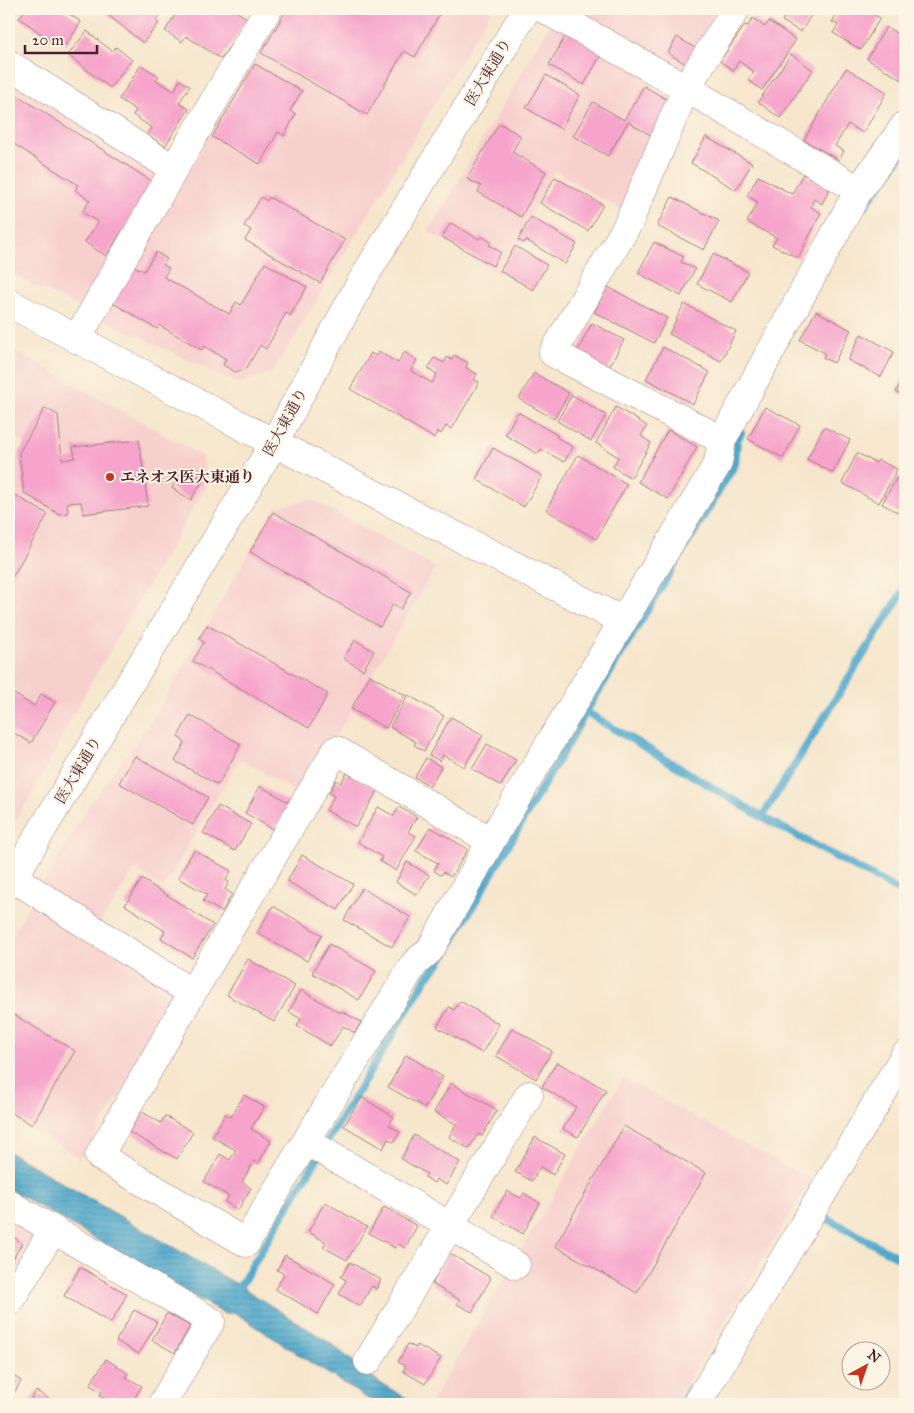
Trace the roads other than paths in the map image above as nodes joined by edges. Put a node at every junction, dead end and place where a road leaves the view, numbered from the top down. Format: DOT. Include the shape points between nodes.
graph roads {
  1 [pos="268,9"];
  2 [pos="527,9"];
  3 [pos="544,9"];
  4 [pos="736,9"];
  5 [pos="9,64"];
  6 [pos="686,88"];
  7 [pos="905,125"];
  8 [pos="174,169"];
  9 [pos="859,190"];
  10 [pos="9,303"];
  11 [pos="77,339"];
  12 [pos="722,440"];
  13 [pos="274,443"];
  14 [pos="623,621"];
  15 [pos="491,841"];
  16 [pos="10,879"];
  17 [pos="192,992"];
  18 [pos="905,1055"];
  19 [pos="529,1095"];
  20 [pos="316,1146"];
  21 [pos="9,1204"];
  22 [pos="450,1226"];
  23 [pos="53,1230"];
  24 [pos="516,1265"];
  25 [pos="9,1302"];
  26 [pos="368,1361"];
  27 [pos="162,1404"];
  28 [pos="697,1404"];
  1 -- 8 [label="street"];
  2 -- 13 [label="street, 医大東通り" via="361,282"];
  3 -- 6 [label="street"];
  4 -- 6 [label="street"];
  5 -- 8 [label="street"];
  6 -- 9 [label="street"];
  6 -- 12 [label="street" via="628,224 553,354"];
  7 -- 9 [label="street"];
  8 -- 11 [label="street"];
  9 -- 12 [label="street"];
  10 -- 11 [label="street"];
  11 -- 13 [label="street"];
  12 -- 14 [label="street" via="718,463"];
  13 -- 14 [label="street"];
  13 -- 16 [label="street, 医大東通り"];
  14 -- 15 [label="street"];
  15 -- 17 [label="street" via="336,750"];
  15 -- 20 [label="street" via="430,950 414,964"];
  16 -- 17 [label="street"];
  17 -- 20 [label="street" via="99,1156 246,1243"];
  18 -- 28 [label="street"];
  19 -- 22 [label="street"];
  20 -- 22 [label="street"];
  21 -- 23 [label="street"];
  22 -- 24 [label="street"];
  22 -- 26 [label="street"];
  23 -- 25 [label="street"];
  23 -- 27 [label="street" via="211,1321"];
}
